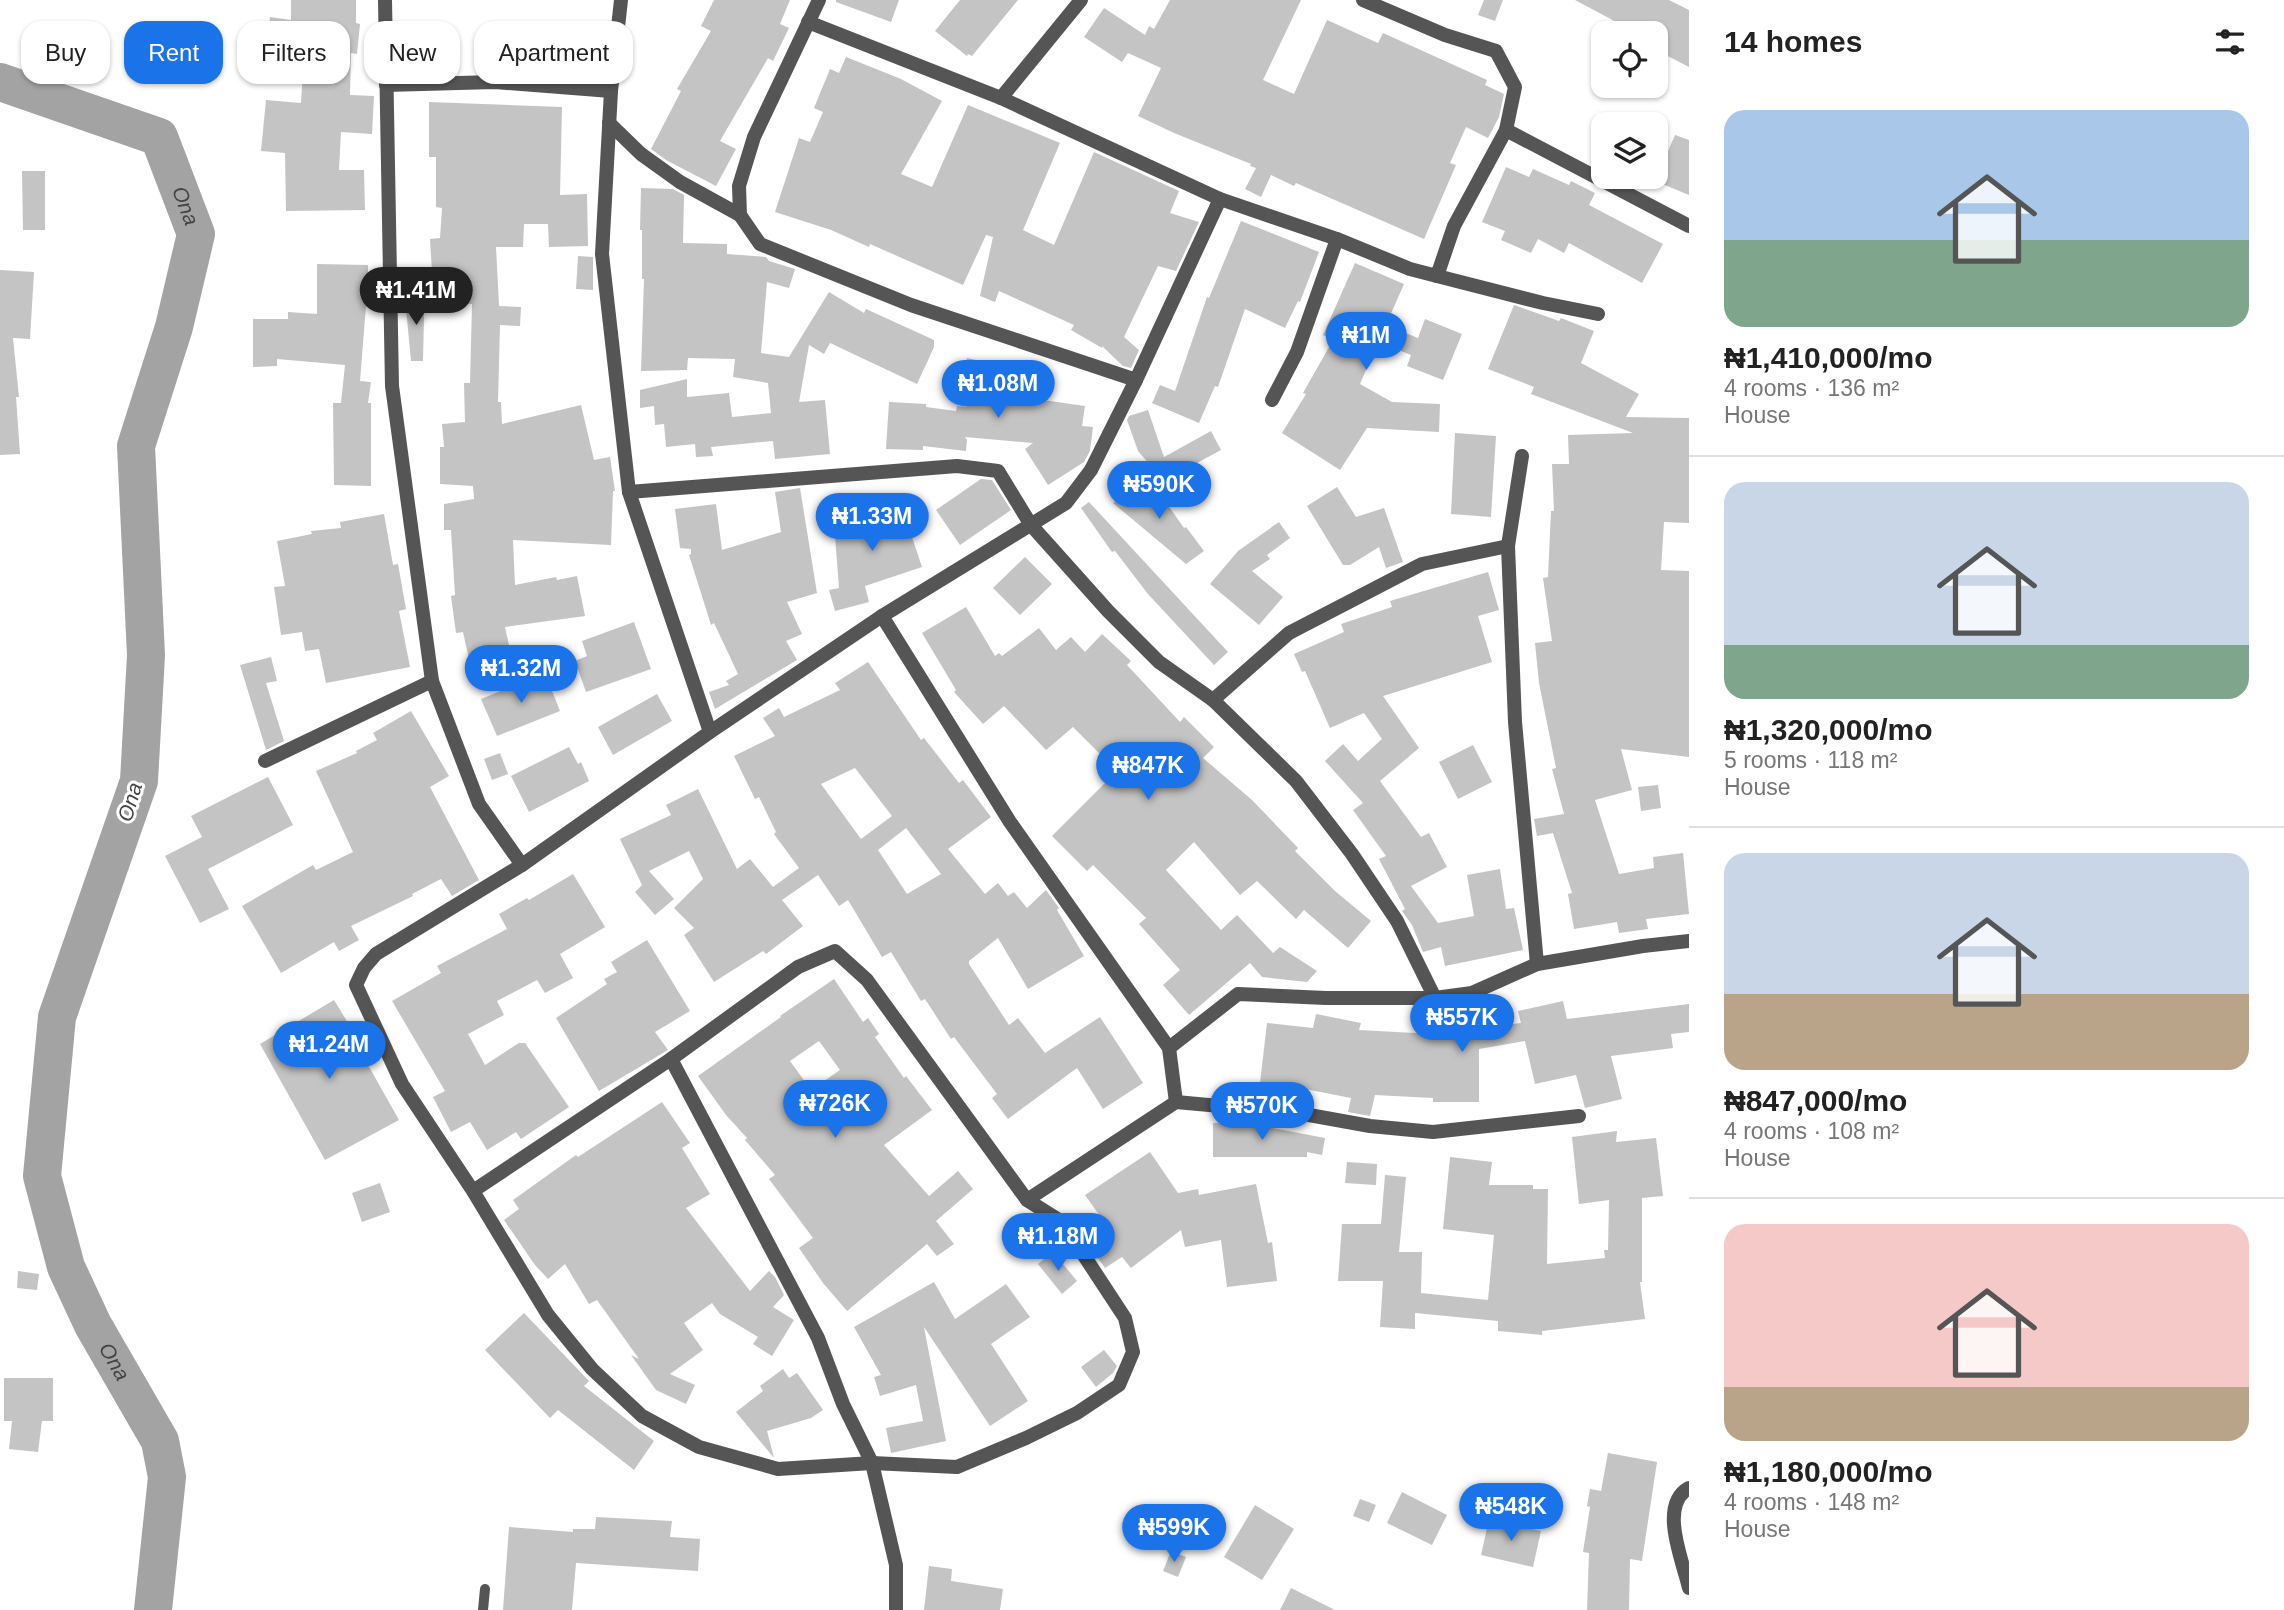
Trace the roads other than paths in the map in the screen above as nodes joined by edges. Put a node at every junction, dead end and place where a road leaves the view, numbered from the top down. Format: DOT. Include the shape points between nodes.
graph roads {
  1 [pos="385,0"];
  2 [pos="621,0"];
  3 [pos="819,0"];
  4 [pos="1081,0"];
  5 [pos="1363,0"];
  6 [pos="808,22"];
  7 [pos="386,85"];
  8 [pos="611,91"];
  9 [pos="1001,98"];
  10 [pos="609,123"];
  11 [pos="1506,130"];
  12 [pos="1220,199"];
  13 [pos="740,215"];
  14 [pos="1689,226"];
  15 [pos="1337,239"];
  16 [pos="1437,276"];
  17 [pos="1598,314"];
  18 [pos="1136,380"];
  19 [pos="1272,400"];
  20 [pos="1522,456"];
  21 [pos="629,492"];
  22 [pos="1031,525"];
  23 [pos="1508,546"];
  24 [pos="882,616"];
  25 [pos="432,681"];
  26 [pos="1213,700"];
  27 [pos="710,732"];
  28 [pos="265,761"];
  29 [pos="522,865"];
  30 [pos="1689,941"];
  31 [pos="1537,964"];
  32 [pos="1435,998"];
  33 [pos="1170,1048"];
  34 [pos="671,1059"];
  35 [pos="1176,1102"];
  36 [pos="1579,1116"];
  37 [pos="473,1191"];
  38 [pos="1027,1200"];
  39 [pos="872,1463"];
  40 [pos="1689,1488"];
  41 [pos="1689,1588"];
  42 [pos="485,1589"];
  43 [pos="483,1610"];
  44 [pos="896,1610"];
  1 -- 7 [label="street"];
  2 -- 8 [label="street"];
  3 -- 6 [label="street"];
  4 -- 9 [label="street"];
  5 -- 11 [label="street" via="1445,36 1496,51 1515,87"];
  6 -- 9 [label="street"];
  6 -- 13 [label="street" via="754,137 739,186"];
  7 -- 8 [label="street" via="495,82"];
  7 -- 25 [label="street" via="392,386"];
  8 -- 10 [label="street"];
  9 -- 12 [label="street"];
  10 -- 13 [label="street" via="641,154"];
  10 -- 21 [label="street" via="602,254"];
  11 -- 14 [label="street"];
  11 -- 16 [label="street" via="1454,226"];
  12 -- 15 [label="street"];
  12 -- 18 [label="street"];
  13 -- 18 [label="street" via="760,244 911,305"];
  15 -- 16 [label="street"];
  15 -- 19 [label="street" via="1297,352"];
  16 -- 17 [label="street"];
  18 -- 22 [label="street" via="1091,470 1066,503"];
  20 -- 23 [label="street"];
  21 -- 22 [label="street" via="957,466 998,471"];
  21 -- 27 [label="street"];
  22 -- 24 [label="street"];
  22 -- 26 [label="street" via="1159,662"];
  23 -- 26 [label="street" via="1422,564 1289,633"];
  23 -- 31 [label="street" via="1515,722"];
  24 -- 27 [label="street"];
  24 -- 33 [label="street" via="1010,822"];
  25 -- 28 [label="street"];
  25 -- 29 [label="street" via="479,804"];
  26 -- 32 [label="street" via="1296,781 1336,833 1397,921"];
  27 -- 29 [label="street"];
  29 -- 37 [label="street" via="376,954 356,985 402,1084"];
  30 -- 31 [label="street"];
  31 -- 32 [label="street" via="1472,993"];
  32 -- 33 [label="street" via="1238,994"];
  33 -- 35 [label="street"];
  34 -- 37 [label="street"];
  34 -- 38 [label="street" via="798,967 835,951 867,980"];
  34 -- 39 [label="street" via="818,1338"];
  35 -- 36 [label="street" via="1433,1132"];
  35 -- 38 [label="street"];
  37 -- 39 [label="street" via="548,1315 592,1369 642,1416 699,1447 778,1469"];
  38 -- 39 [label="street" via="1062,1222 1125,1318 1133,1352 1119,1385 1077,1413 957,1467"];
  39 -- 44 [label="street" via="896,1565"];
  40 -- 41 [label="street" via="1677,1501 1673,1527"];
  42 -- 43 [label="lane"];
}
